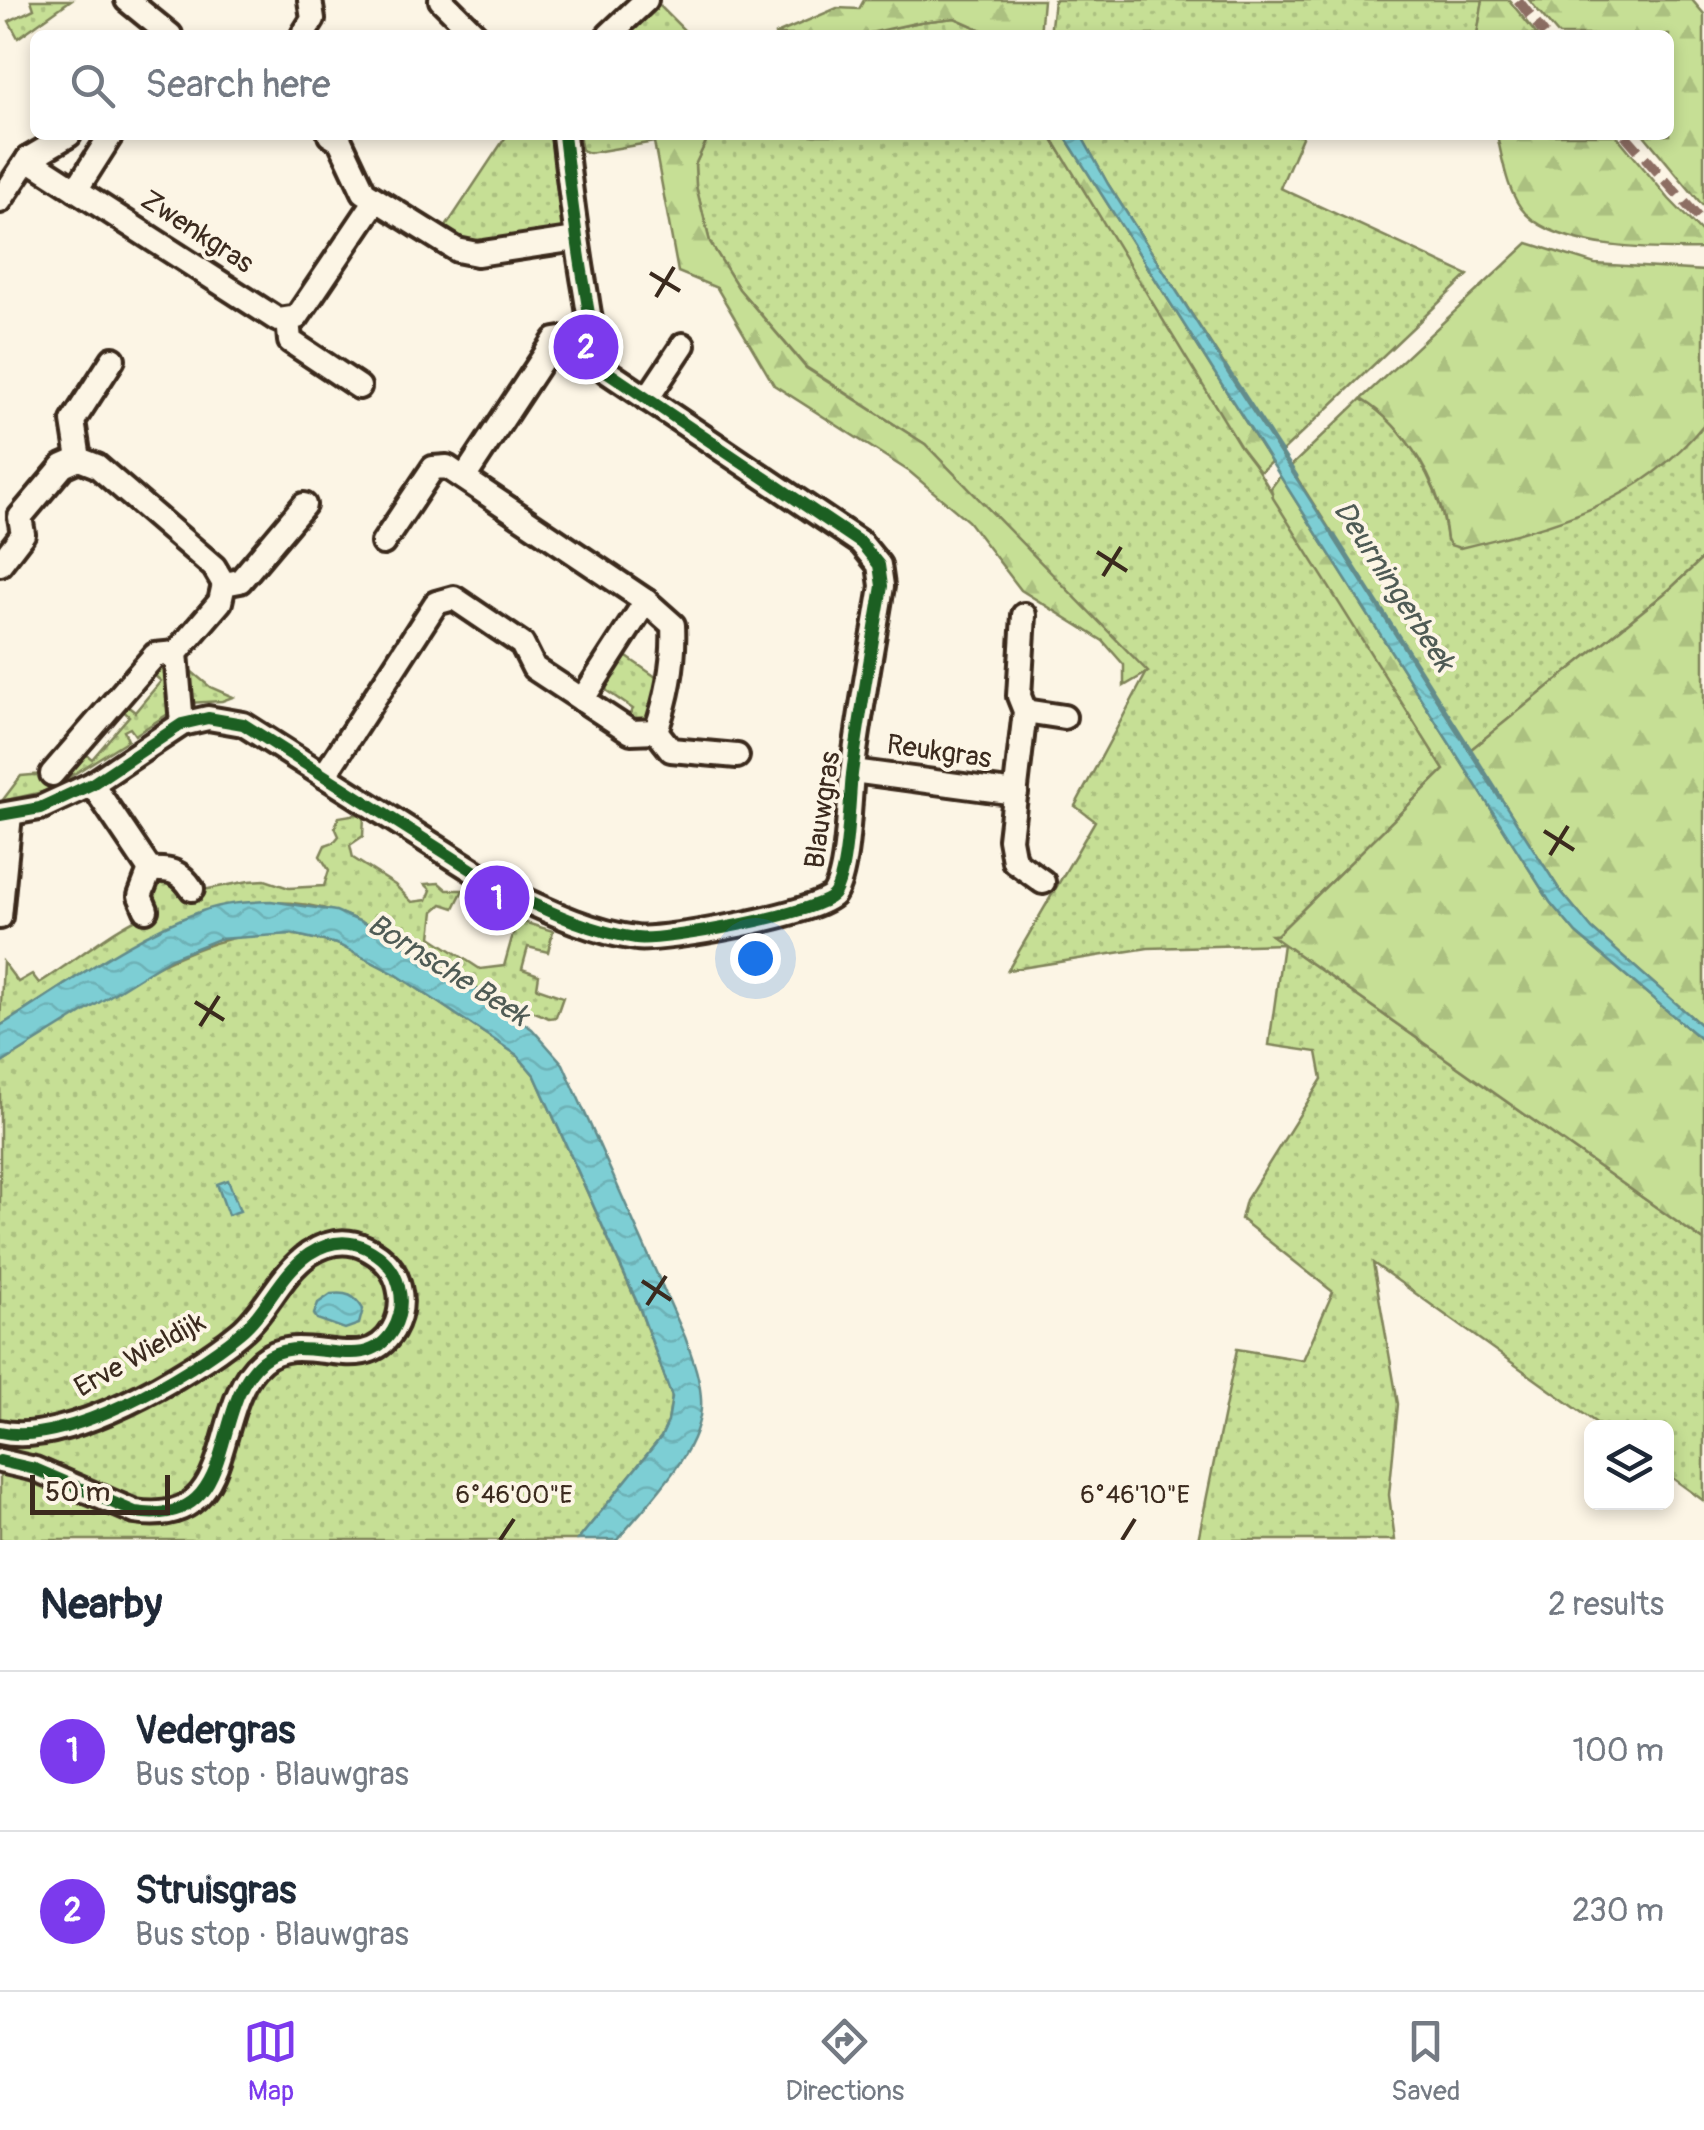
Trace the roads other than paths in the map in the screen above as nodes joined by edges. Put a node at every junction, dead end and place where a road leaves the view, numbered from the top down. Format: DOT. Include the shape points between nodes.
graph roads {
  1 [pos="127,0"];
  2 [pos="310,0"];
  3 [pos="442,0"];
  4 [pos="646,0"];
  5 [pos="164,30"];
  6 [pos="306,30"];
  7 [pos="471,30"];
  8 [pos="614,30"];
  9 [pos="60,140"];
  10 [pos="108,140"];
  11 [pos="338,140"];
  12 [pos="565,140"];
  13 [pos="28,159"];
  14 [pos="76,190"];
  15 [pos="376,200"];
  16 [pos="0,201"];
  17 [pos="576,239"];
  18 [pos="288,319"];
  19 [pos="592,334"];
  20 [pos="683,345"];
  21 [pos="114,359"];
  22 [pos="359,387"];
  23 [pos="647,399"];
  24 [pos="79,460"];
  25 [pos="464,478"];
  26 [pos="0,504"];
  27 [pos="304,505"];
  28 [pos="20,518"];
  29 [pos="383,543"];
  30 [pos="0,564"];
  31 [pos="224,584"];
  32 [pos="646,600"];
  33 [pos="1024,615"];
  34 [pos="176,653"];
  35 [pos="582,700"];
  36 [pos="1025,710"];
  37 [pos="1064,717"];
  38 [pos="182,724"];
  39 [pos="656,731"];
  40 [pos="737,756"];
  41 [pos="853,770"];
  42 [pos="52,774"];
  43 [pos="324,776"];
  44 [pos="92,784"];
  45 [pos="1016,793"];
  46 [pos="5,815"];
  47 [pos="150,870"];
  48 [pos="1043,882"];
  49 [pos="192,889"];
  50 [pos="146,910"];
  51 [pos="0,916"];
  52 [pos="242,1332"];
  53 [pos="263,1360"];
  54 [pos="3,1433"];
  55 [pos="2,1460"];
  1 -- 5 [label="street"];
  2 -- 6 [label="street" via="313,20"];
  3 -- 7 [label="street"];
  4 -- 8 [label="street"];
  9 -- 13 [label="street"];
  10 -- 14 [label="street"];
  11 -- 15 [label="street" via="364,192"];
  12 -- 17 [label="street, Blauwgras"];
  13 -- 14 [label="street, Zwenkgras"];
  13 -- 16 [label="street"];
  14 -- 18 [label="street, Zwenkgras" via="278,320"];
  15 -- 17 [label="street" via="466,254"];
  15 -- 18 [label="street" via="298,318"];
  17 -- 19 [label="street, Blauwgras"];
  18 -- 22 [label="street" via="290,341"];
  19 -- 23 [label="street, Blauwgras" via="606,372"];
  19 -- 25 [label="street" via="555,340"];
  20 -- 23 [label="street"];
  21 -- 24 [label="street" via="74,421"];
  23 -- 41 [label="street, Blauwgras" via="861,544 879,566 882,586"];
  24 -- 28 [label="street" via="63,466"];
  24 -- 31 [label="street" via="97,466 214,567"];
  25 -- 29 [label="street" via="448,467 433,468"];
  25 -- 32 [label="street"];
  26 -- 28 [label="street"];
  27 -- 31 [label="street" via="240,581"];
  28 -- 30 [label="street" via="23,534"];
  31 -- 34 [label="street" via="220,602"];
  32 -- 35 [label="street"];
  32 -- 39 [label="street" via="673,625 674,652"];
  33 -- 36 [label="street, Reukgras" via="1019,696"];
  34 -- 38 [label="street"];
  34 -- 42 [label="street" via="155,655"];
  35 -- 39 [label="street" via="631,732"];
  35 -- 43 [label="street" via="534,668 522,644 454,598 438,602"];
  36 -- 37 [label="street"];
  36 -- 45 [label="street, Reukgras"];
  38 -- 43 [label="street, Blauwgras" via="208,718 243,724"];
  38 -- 44 [label="street"];
  39 -- 40 [label="street" via="672,750"];
  41 -- 43 [label="street, Blauwgras" via="841,875 827,902 640,939 507,892"];
  41 -- 45 [label="street, Reukgras"];
  44 -- 46 [label="street" via="40,808"];
  44 -- 47 [label="street"];
  45 -- 48 [label="street, Reukgras" via="1014,861"];
  46 -- 51 [label="street"];
  47 -- 49 [label="street" via="182,874"];
  47 -- 50 [label="street" via="140,896"];
  52 -- 53 [label="street, Erve Wieldijk"];
  52 -- 53 [label="street, Erve Wieldijk" via="292,1270 325,1245 365,1247 390,1266 401,1309 389,1337 376,1348 342,1354 297,1347"];
  52 -- 54 [label="street, Erve Wieldijk" via="98,1416 60,1428"];
  53 -- 55 [label="street, Erve Wieldijk" via="241,1390 205,1489 182,1508 136,1512"];
  54 -- 55 [label="street, Erve Wieldijk"];
}
